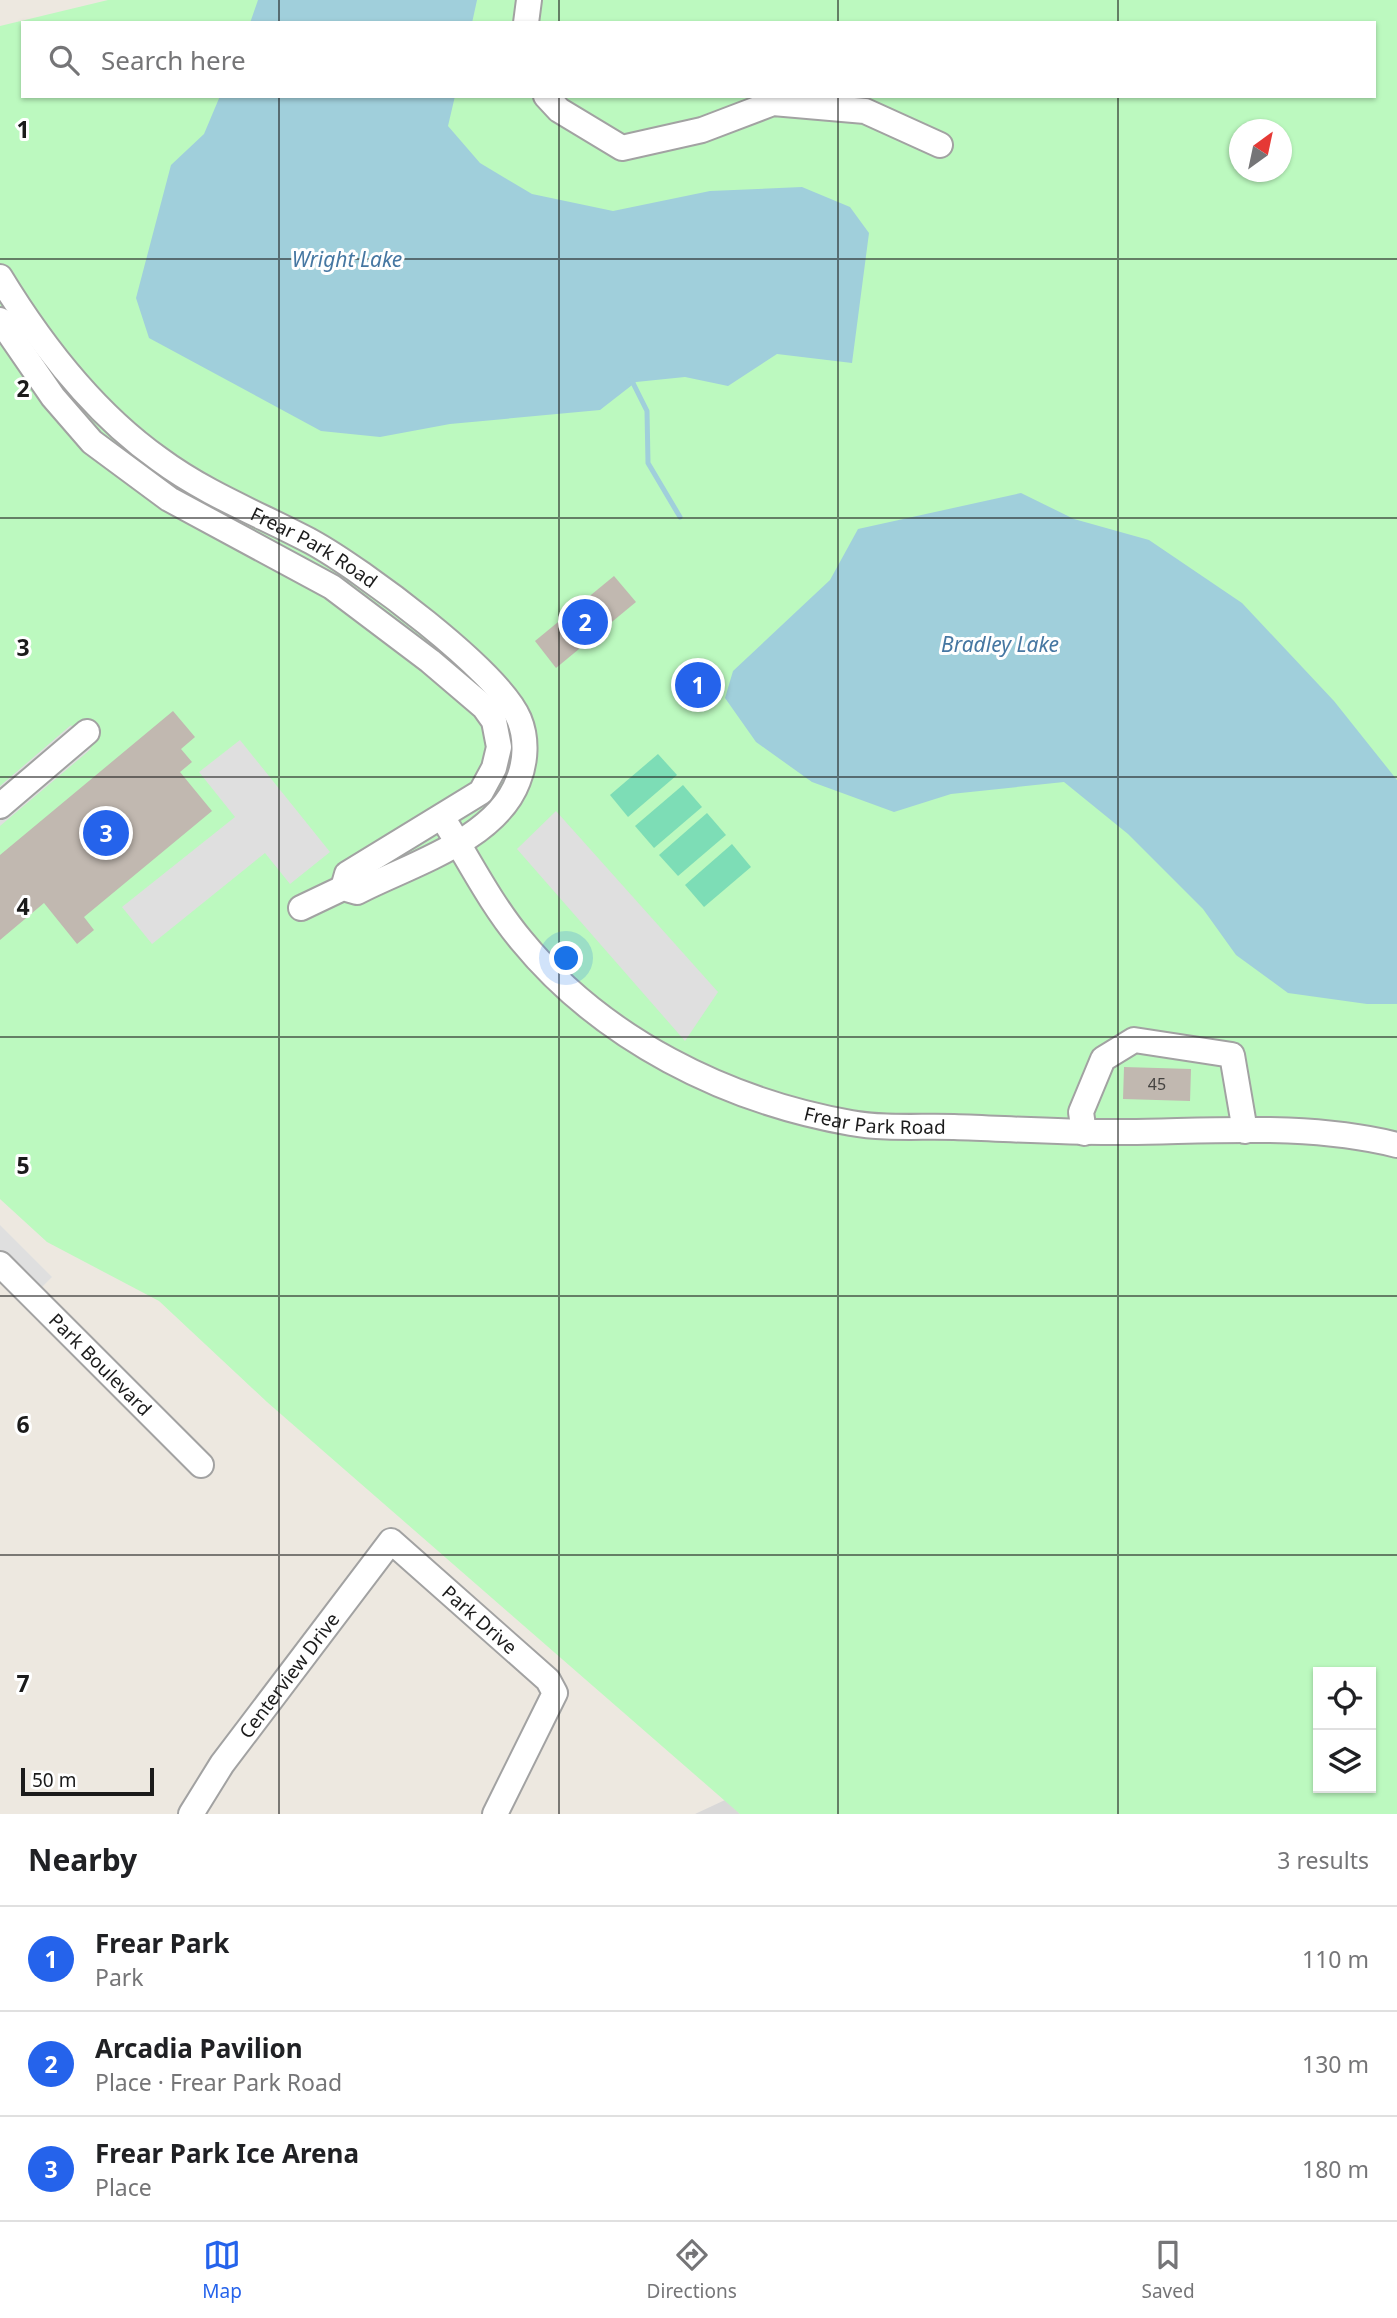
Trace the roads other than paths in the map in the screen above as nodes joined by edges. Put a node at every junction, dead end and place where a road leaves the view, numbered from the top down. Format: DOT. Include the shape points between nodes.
graph roads {
  1 [pos="529,0"];
  2 [pos="526,21"];
  3 [pos="548,98"];
  4 [pos="940,145"];
  5 [pos="0,277"];
  6 [pos="0,320"];
  7 [pos="87,732"];
  8 [pos="0,806"];
  9 [pos="442,817"];
  10 [pos="458,843"];
  11 [pos="343,888"];
  12 [pos="301,908"];
  13 [pos="1245,1131"];
  14 [pos="1084,1133"];
  15 [pos="1397,1145"];
  16 [pos="0,1264"];
  17 [pos="201,1465"];
  18 [pos="391,1541"];
  19 [pos="191,1814"];
  20 [pos="495,1814"];
  1 -- 2 [label="street"];
  3 -- 4 [label="street" via="559,110 622,148 702,130 773,103 865,111"];
  5 -- 10 [label="street, Frear Park Road" via="76,383 135,441 193,481 340,559 498,686 522,727 524,761 509,800 477,833"];
  6 -- 9 [label="street, Frear Park Road" via="52,397 92,442 169,499 332,587 484,707 497,729 494,768 481,792"];
  7 -- 8 [label="street"];
  9 -- 10 [label="street, Frear Park Road"];
  9 -- 11 [label="street, Frear Park Road" via="347,873"];
  10 -- 11 [label="street, Frear Park Road" via="357,892"];
  10 -- 14 [label="street, Frear Park Road" via="504,917 545,967 620,1031 688,1070 758,1099 852,1124"];
  11 -- 12 [label="street, Frear Park Road"];
  13 -- 14 [label="street, Frear Park Road"];
  13 -- 14 [label="street" via="1232,1055 1134,1040 1102,1059 1081,1112"];
  13 -- 15 [label="street, Frear Park Road" via="1341,1135"];
  16 -- 17 [label="street, Park Boulevard"];
  18 -- 19 [label="street, Centerview Drive" via="222,1764"];
  18 -- 20 [label="street, Park Drive" via="548,1681 555,1693"];
}
